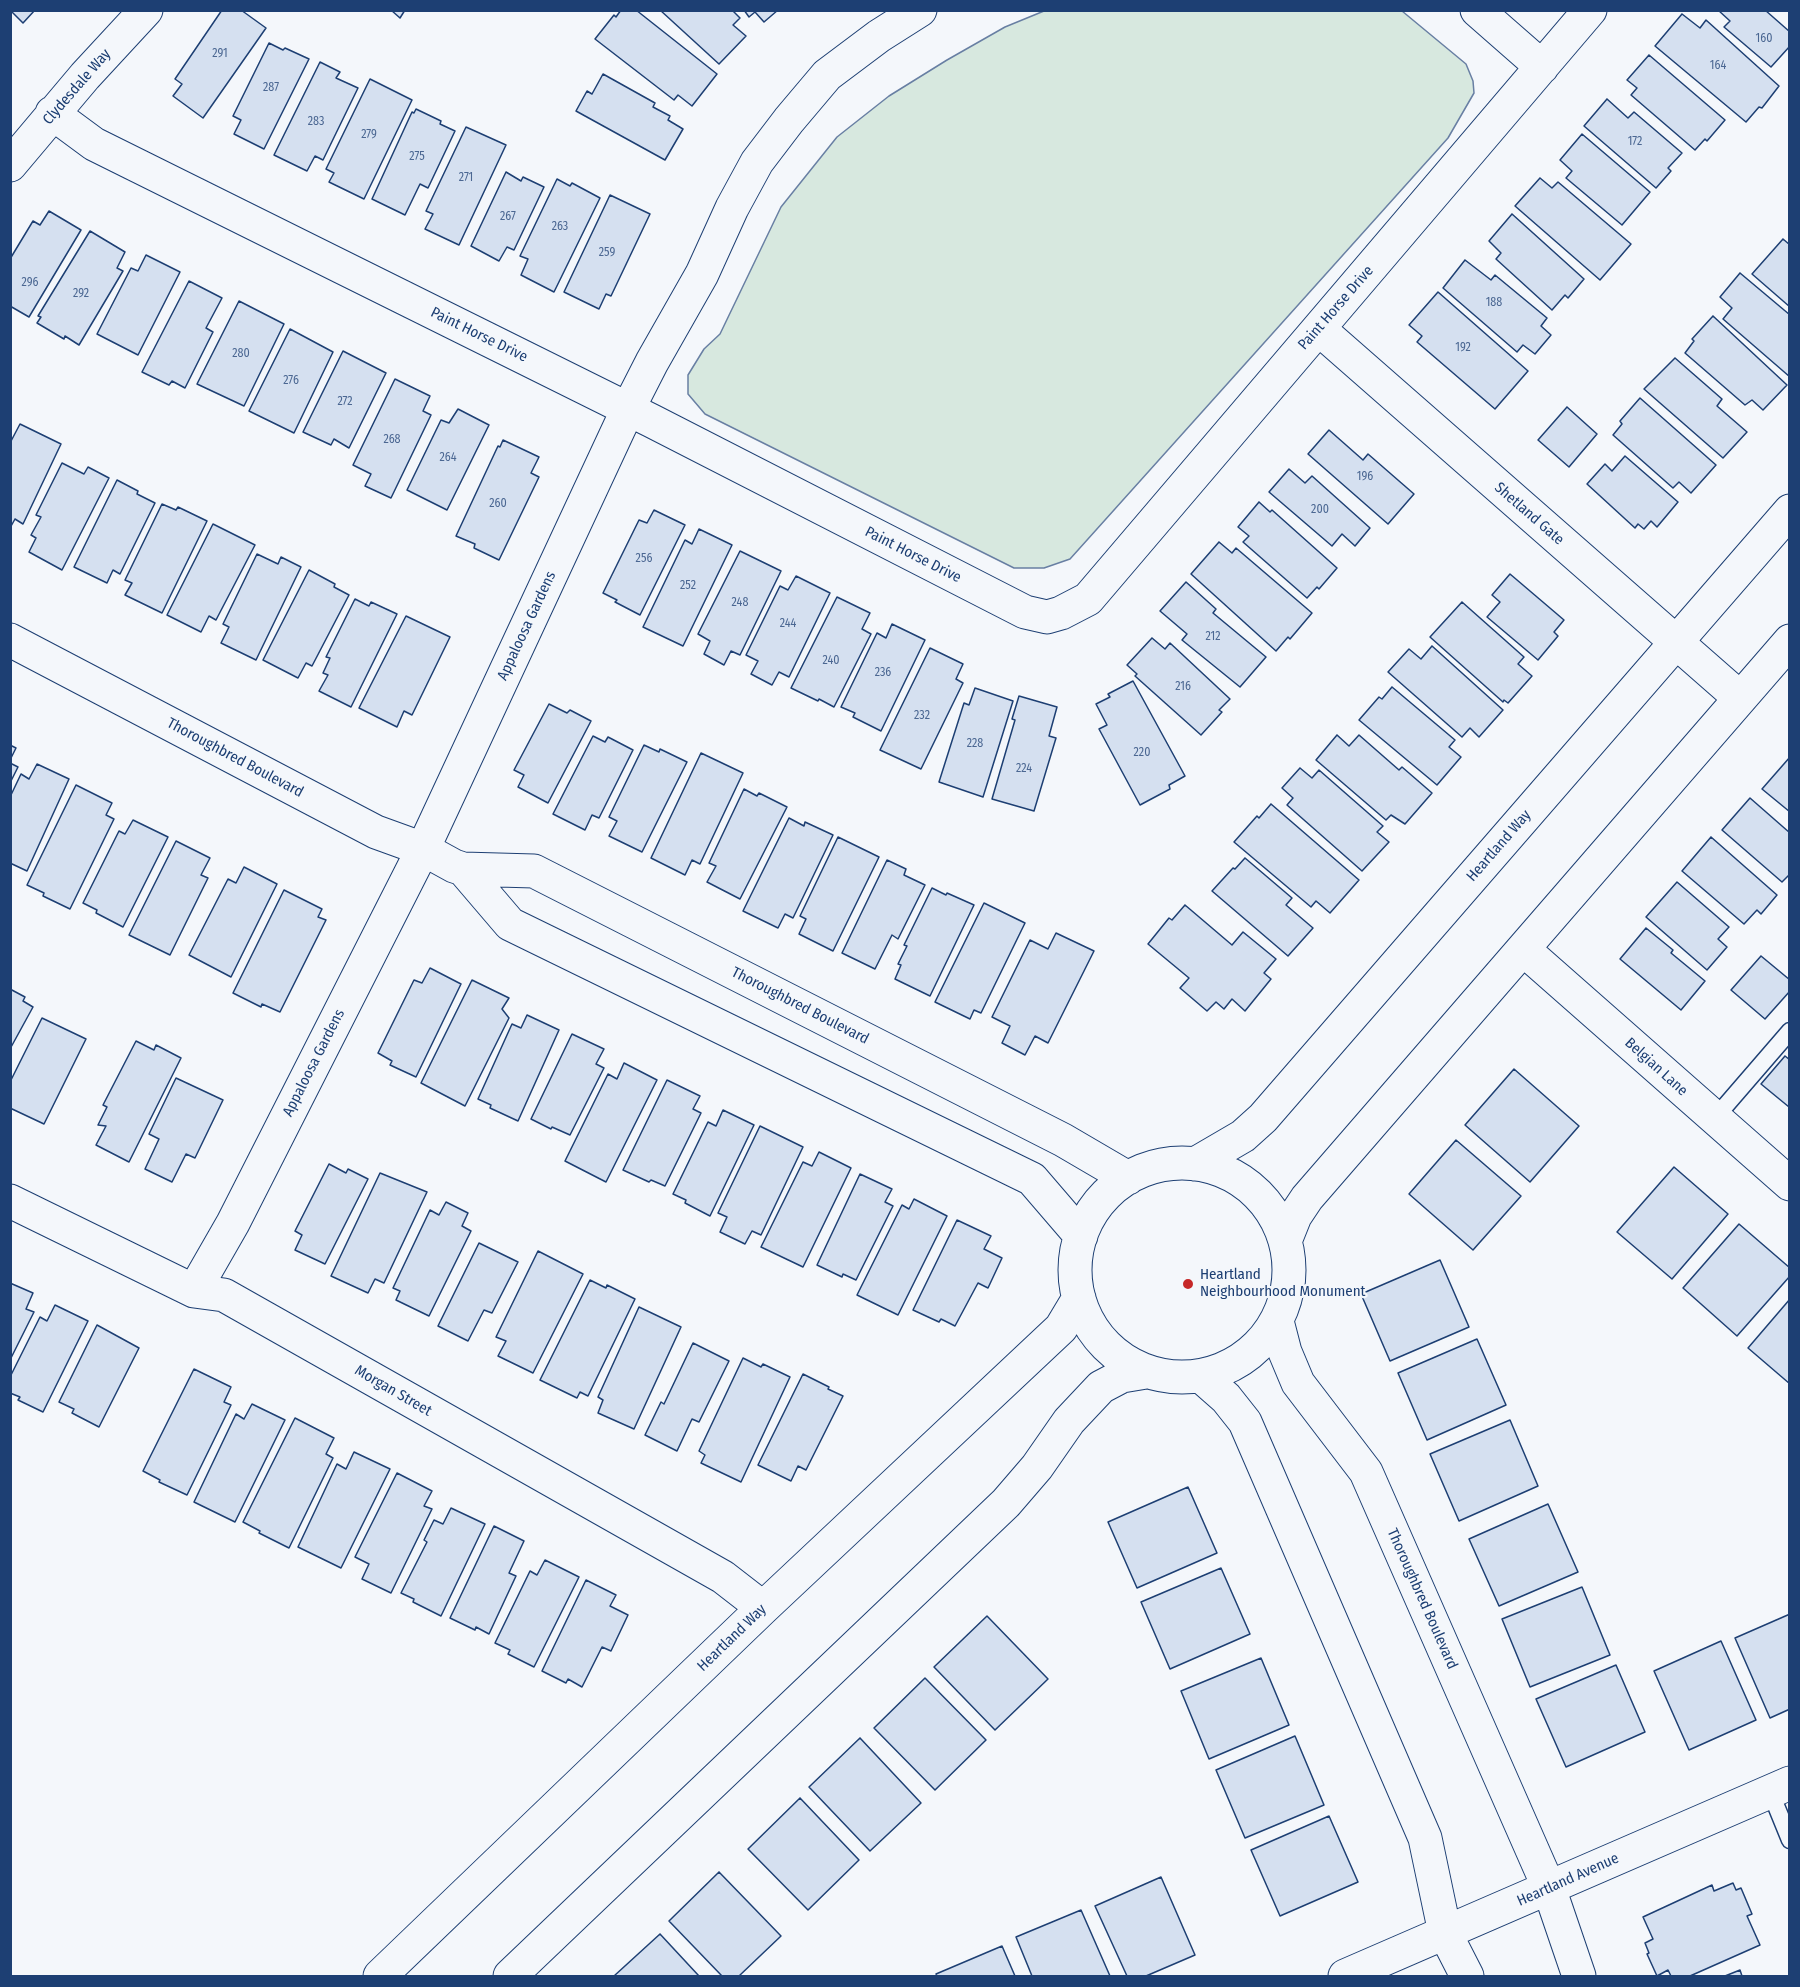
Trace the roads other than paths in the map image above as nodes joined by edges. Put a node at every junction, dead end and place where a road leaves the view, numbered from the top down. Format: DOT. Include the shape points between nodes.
graph roads {
  1 [pos="146,10"];
  2 [pos="920,10"];
  3 [pos="1477,10"];
  4 [pos="1590,10"];
  5 [pos="1542,67"];
  6 [pos="52,113"];
  7 [pos="10,165"];
  8 [pos="1318,329"];
  9 [pos="628,409"];
  10 [pos="1790,511"];
  11 [pos="10,640"];
  12 [pos="1790,641"];
  13 [pos="1676,642"];
  14 [pos="1740,698"];
  15 [pos="423,849"];
  16 [pos="463,869"];
  17 [pos="1522,949"];
  18 [pos="1790,1031"];
  19 [pos="1714,1119"];
  20 [pos="1195,1164"];
  21 [pos="1128,1178"];
  22 [pos="1790,1184"];
  23 [pos="10,1201"];
  24 [pos="1081,1236"];
  25 [pos="1286,1240"];
  26 [pos="194,1291"];
  27 [pos="1079,1298"];
  28 [pos="1277,1321"];
  29 [pos="1146,1372"];
  30 [pos="1201,1376"];
  31 [pos="763,1608"];
  32 [pos="1780,1787"];
  33 [pos="1790,1840"];
  34 [pos="1549,1888"];
  35 [pos="1445,1933"];
  36 [pos="380,1977"];
  37 [pos="510,1977"];
  38 [pos="1346,1977"];
  39 [pos="1467,1977"];
  40 [pos="1579,1977"];
  1 -- 6 [label="street, Clydesdale Way"];
  2 -- 9 [label="street, Appaloosa Gardens" via="826,75 757,162 702,274"];
  3 -- 5 [label="street"];
  4 -- 5 [label="street, Paint Horse Drive"];
  5 -- 8 [label="street, Paint Horse Drive"];
  6 -- 7 [label="street, Clydesdale Way"];
  6 -- 9 [label="street, Paint Horse Drive" via="94,144"];
  8 -- 9 [label="street, Paint Horse Drive" via="1088,599 1047,617 1025,612"];
  8 -- 13 [label="street, Shetland Gate"];
  9 -- 15 [label="street, Appaloosa Gardens"];
  10 -- 13 [label="street, Heartland Way"];
  11 -- 15 [label="street, Thoroughbred Boulevard" via="376,832"];
  12 -- 14 [label="street"];
  13 -- 14 [label="street, Shetland Gate"];
  13 -- 20 [label="street, Heartland Way" via="1263,1118 1243,1136"];
  14 -- 17 [label="street"];
  15 -- 16 [label="street, Thoroughbred Boulevard"];
  15 -- 26 [label="street, Appaloosa Gardens"];
  16 -- 21 [label="street, Thoroughbred Boulevard" via="534,871 1063,1140"];
  16 -- 24 [label="street, Thoroughbred Boulevard" via="510,924 1032,1179"];
  17 -- 19 [label="street, Belgian Lane"];
  17 -- 25 [label="street" via="1307,1198"];
  18 -- 19 [label="lane"];
  19 -- 22 [label="street, Belgian Lane"];
  20 -- 21 [label="street" via="1171,1164"];
  20 -- 25 [label="street" via="1225,1172 1252,1188 1272,1212"];
  21 -- 24 [label="street" via="1097,1207"];
  23 -- 26 [label="street, Morgan Street"];
  24 -- 27 [label="street" via="1075,1267"];
  25 -- 28 [label="street" via="1290,1268 1287,1295"];
  26 -- 31 [label="street, Morgan Street" via="224,1295 723,1577"];
  27 -- 29 [label="street" via="1093,1329 1116,1355"];
  27 -- 31 [label="street, Heartland Way" via="1061,1328"];
  28 -- 30 [label="street" via="1258,1347 1232,1366"];
  28 -- 34 [label="street, Thoroughbred Boulevard" via="1298,1383 1366,1472"];
  29 -- 30 [label="street" via="1174,1378"];
  29 -- 37 [label="street" via="1122,1376 1101,1387 1069,1421 1006,1503"];
  30 -- 35 [label="street" via="1245,1422 1425,1838"];
  31 -- 36 [label="street, Heartland Way"];
  32 -- 33 [label="lane"];
  32 -- 34 [label="street, Heartland Avenue"];
  34 -- 35 [label="street, Heartland Avenue"];
  34 -- 40 [label="street, Thoroughbred Boulevard"];
  35 -- 38 [label="street, Heartland Avenue"];
  35 -- 39 [label="street"];
}
